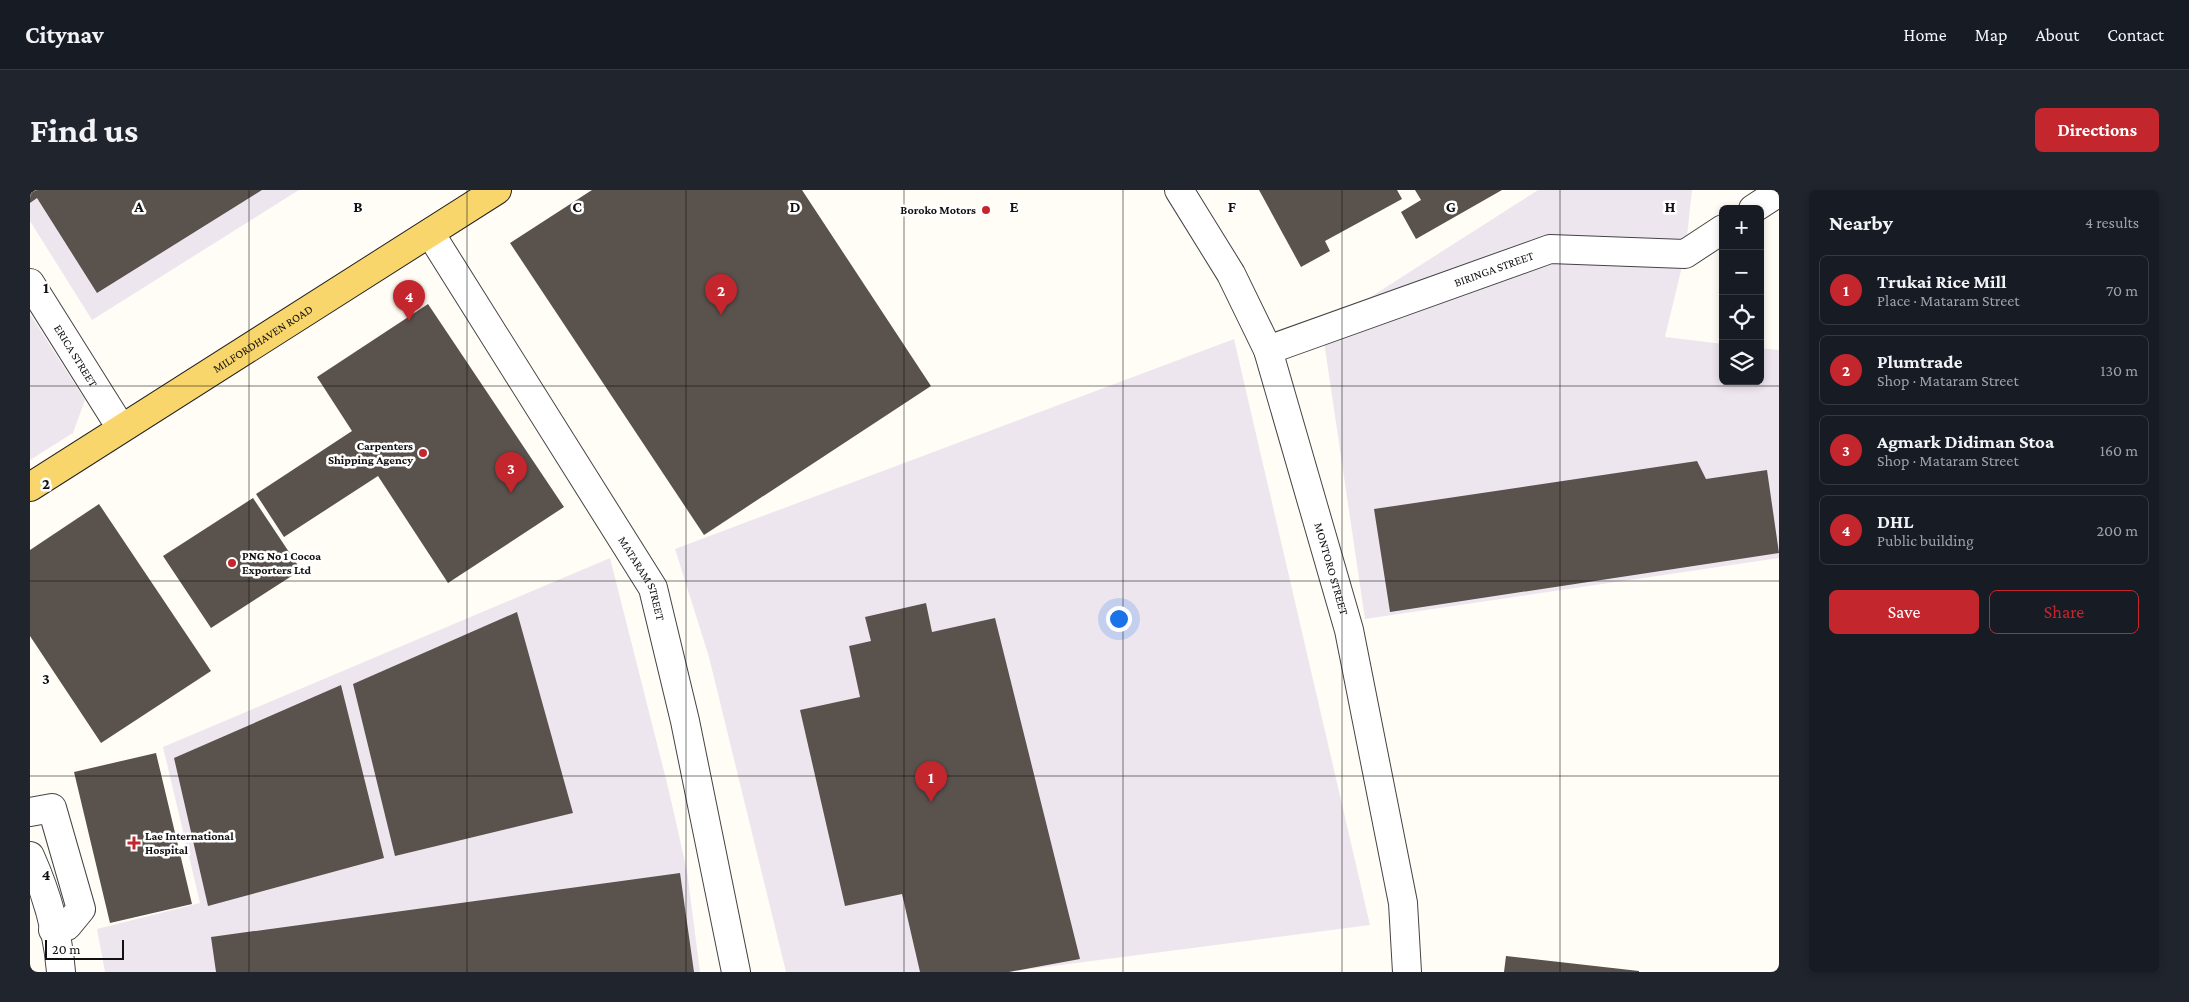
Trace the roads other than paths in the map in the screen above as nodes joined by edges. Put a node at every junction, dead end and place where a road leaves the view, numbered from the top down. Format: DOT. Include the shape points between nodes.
graph roads {
  1 [pos="497,190"];
  2 [pos="1178,190"];
  3 [pos="1779,192"];
  4 [pos="1759,205"];
  5 [pos="1719,232"];
  6 [pos="430,233"];
  7 [pos="30,283"];
  8 [pos="1268,350"];
  9 [pos="122,428"];
  10 [pos="30,487"];
  11 [pos="30,812"];
  12 [pos="30,856"];
  13 [pos="53,930"];
  14 [pos="61,972"];
  15 [pos="736,972"];
  16 [pos="1407,972"];
  1 -- 6 [label="main road, MILFORDHAVEN ROAD"];
  2 -- 8 [label="street, MONTORO STREET" via="1231,274"];
  3 -- 4 [label="street"];
  5 -- 8 [label="street, BIRINGA STREET" via="1685,254 1550,249"];
  6 -- 9 [label="main road, MILFORDHAVEN ROAD"];
  6 -- 15 [label="street, MATARAM STREET" via="653,588 685,721"];
  7 -- 9 [label="street, ERICA STREET"];
  8 -- 16 [label="street, MONTORO STREET" via="1349,630 1403,902"];
  9 -- 10 [label="main road, MILFORDHAVEN ROAD"];
  11 -- 13 [label="street" via="52,808 81,910 67,926"];
  12 -- 13 [label="street" via="42,882"];
  13 -- 14 [label="street"];
}
